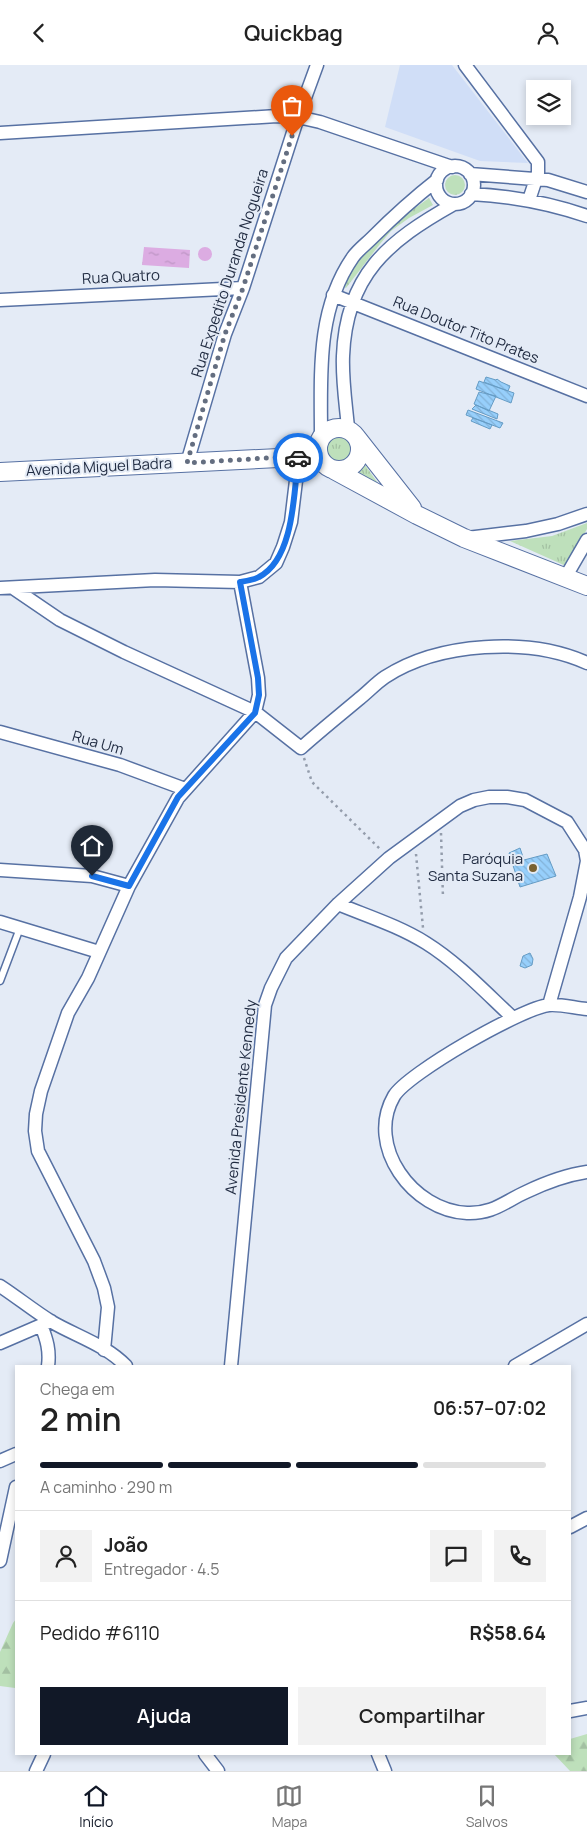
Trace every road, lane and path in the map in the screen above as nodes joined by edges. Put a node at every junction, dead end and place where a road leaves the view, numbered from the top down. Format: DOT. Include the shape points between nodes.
graph roads {
  1 [pos="317,65"];
  2 [pos="465,65"];
  3 [pos="298,117"];
  4 [pos="0,133"];
  5 [pos="452,167"];
  6 [pos="470,174"];
  7 [pos="437,179"];
  8 [pos="536,179"];
  9 [pos="587,192"];
  10 [pos="471,194"];
  11 [pos="529,200"];
  12 [pos="454,204"];
  13 [pos="587,216"];
  14 [pos="243,288"];
  15 [pos="333,295"];
  16 [pos="0,300"];
  17 [pos="352,302"];
  18 [pos="587,396"];
  19 [pos="352,433"];
  20 [pos="321,437"];
  21 [pos="299,456"];
  22 [pos="318,456"];
  23 [pos="187,463"];
  24 [pos="334,470"];
  25 [pos="0,472"];
  26 [pos="587,514"];
  27 [pos="417,515"];
  28 [pos="464,538"];
  29 [pos="587,540"];
  30 [pos="565,578"];
  31 [pos="240,582"];
  32 [pos="587,586"];
  33 [pos="6,588"];
  34 [pos="587,663"];
  35 [pos="255,713"];
  36 [pos="0,732"];
  37 [pos="301,748"];
  38 [pos="185,789"];
  39 [pos="441,829"];
  40 [pos="415,850"];
  41 [pos="389,858"];
  42 [pos="0,870"];
  43 [pos="129,886"];
  44 [pos="443,898"];
  45 [pos="338,904"];
  46 [pos="0,922"];
  47 [pos="20,928"];
  48 [pos="423,931"];
  49 [pos="99,953"];
  50 [pos="0,981"];
  51 [pos="549,1005"];
  52 [pos="587,1009"];
  53 [pos="513,1018"];
  54 [pos="587,1172"];
  55 [pos="0,1285"];
  56 [pos="46,1323"];
  57 [pos="587,1324"];
  58 [pos="0,1343"];
  59 [pos="104,1350"];
  60 [pos="48,1365"];
  61 [pos="125,1365"];
  62 [pos="230,1365"];
  63 [pos="517,1365"];
  64 [pos="15,1454"];
  65 [pos="0,1461"];
  66 [pos="15,1492"];
  67 [pos="587,1517"];
  68 [pos="571,1526"];
  69 [pos="0,1561"];
  70 [pos="587,1708"];
  71 [pos="571,1711"];
  72 [pos="44,1755"];
  73 [pos="206,1755"];
  74 [pos="378,1755"];
  75 [pos="36,1771"];
  76 [pos="218,1771"];
  77 [pos="385,1771"];
  1 -- 3 [label="street, Rua Expedito Duranda Nogueira"];
  2 -- 8 [label="street" via="535,157 539,167"];
  3 -- 4 [label="street"];
  3 -- 5 [label="street"];
  3 -- 14 [label="street, Rua Expedito Duranda Nogueira"];
  5 -- 6 [label="street" via="462,168"];
  5 -- 7 [label="street" via="444,169"];
  6 -- 8 [label="street"];
  6 -- 10 [label="street"];
  7 -- 12 [label="street" via="438,194"];
  7 -- 15 [label="street" via="354,256"];
  8 -- 9 [label="street"];
  8 -- 11 [label="street"];
  10 -- 11 [label="street"];
  10 -- 12 [label="street"];
  11 -- 13 [label="street"];
  12 -- 17 [label="street" via="393,243 372,267"];
  14 -- 16 [label="street, Rua Quatro"];
  14 -- 23 [label="street, Rua Expedito Duranda Nogueira" via="225,334"];
  15 -- 17 [label="street, Rua Doutor Tito Prates"];
  15 -- 20 [label="street" via="323,333"];
  17 -- 18 [label="street, Rua Doutor Tito Prates"];
  17 -- 19 [label="street" via="343,357"];
  19 -- 20 [label="main road" via="332,429"];
  19 -- 24 [label="main road" via="359,443 358,458 348,468"];
  19 -- 27 [label="main road"];
  20 -- 22 [label="main road"];
  21 -- 22 [label="main road, Avenida Miguel Badra"];
  21 -- 23 [label="main road, Avenida Miguel Badra"];
  21 -- 31 [label="street" via="291,522 284,547 276,563 259,577"];
  22 -- 24 [label="main road"];
  23 -- 25 [label="main road, Avenida Miguel Badra"];
  24 -- 27 [label="main road"];
  26 -- 28 [label="street" via="526,531"];
  27 -- 28 [label="main road"];
  28 -- 30 [label="main road"];
  29 -- 30 [label="street"];
  30 -- 32 [label="main road"];
  31 -- 33 [label="street" via="155,580"];
  31 -- 35 [label="street" via="258,678"];
  33 -- 35 [label="street" via="60,620"];
  34 -- 37 [label="street" via="548,651 506,646 441,654 412,663 385,677"];
  35 -- 37 [label="street"];
  35 -- 38 [label="street"];
  36 -- 38 [label="street, Rua Um" via="120,765"];
  37 -- 41 [label="path" via="312,782"];
  38 -- 43 [label="street"];
  39 -- 44 [label="path"];
  40 -- 48 [label="path"];
  41 -- 45 [label="street, Avenida Presidente Kennedy"];
  41 -- 51 [label="street, Avenida Presidente Kennedy" via="460,806 474,800 507,797 525,800 567,822 586,849 587,861"];
  42 -- 43 [label="street" via="92,876"];
  43 -- 49 [label="street"];
  45 -- 53 [label="street" via="424,942 451,961"];
  45 -- 62 [label="street, Avenida Presidente Kennedy" via="286,958 265,1005"];
  46 -- 47 [label="street"];
  47 -- 49 [label="street"];
  47 -- 50 [label="lane"];
  49 -- 59 [label="street" via="68,1013 41,1091 36,1131 38,1151 90,1253 104,1288 108,1307"];
  51 -- 52 [label="street"];
  51 -- 53 [label="street"];
  53 -- 54 [label="street" via="426,1067 395,1095 385,1128 394,1163 422,1198 443,1208 466,1213 490,1211 553,1180"];
  55 -- 56 [label="street"];
  56 -- 58 [label="street"];
  56 -- 59 [label="street"];
  56 -- 60 [label="street"];
  57 -- 63 [label="street"];
  59 -- 61 [label="street"];
  64 -- 65 [label="street"];
  66 -- 69 [label="street"];
  67 -- 68 [label="street"];
  70 -- 71 [label="street"];
  72 -- 75 [label="street"];
  73 -- 76 [label="street"];
  74 -- 77 [label="street"];
}
